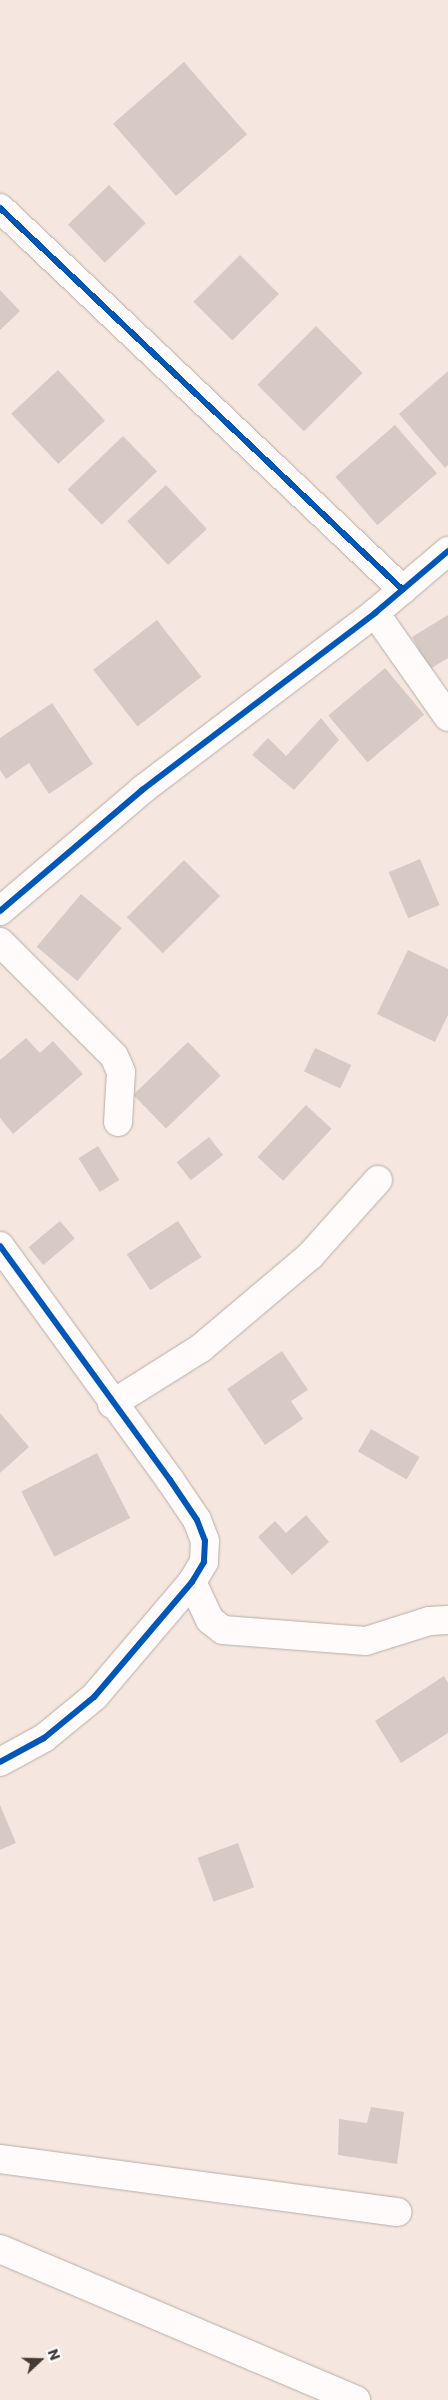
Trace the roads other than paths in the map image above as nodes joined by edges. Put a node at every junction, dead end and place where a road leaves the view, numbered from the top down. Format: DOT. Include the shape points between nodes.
graph roads {
  1 [pos="0,208"];
  2 [pos="448,551"];
  3 [pos="403,590"];
  4 [pos="375,613"];
  5 [pos="448,717"];
  6 [pos="0,911"];
  7 [pos="0,942"];
  8 [pos="118,1122"];
  9 [pos="378,1180"];
  10 [pos="3,1259"];
  11 [pos="112,1404"];
  12 [pos="192,1582"];
  13 [pos="448,1620"];
  14 [pos="0,1762"];
  15 [pos="0,2159"];
  16 [pos="397,2212"];
  17 [pos="0,2249"];
  18 [pos="356,2400"];
  1 -- 3 [label="street"];
  2 -- 3 [label="street"];
  3 -- 4 [label="street"];
  4 -- 5 [label="street"];
  4 -- 6 [label="street" via="142,790"];
  7 -- 8 [label="street" via="114,1056 120,1072"];
  9 -- 11 [label="street" via="310,1256 216,1336"];
  10 -- 11 [label="street"];
  11 -- 12 [label="street" via="197,1520 205,1541 204,1562"];
  12 -- 13 [label="street" via="210,1620 223,1630 366,1641 429,1621"];
  12 -- 14 [label="street" via="94,1697 44,1738"];
  15 -- 16 [label="street"];
  17 -- 18 [label="street"];
}
